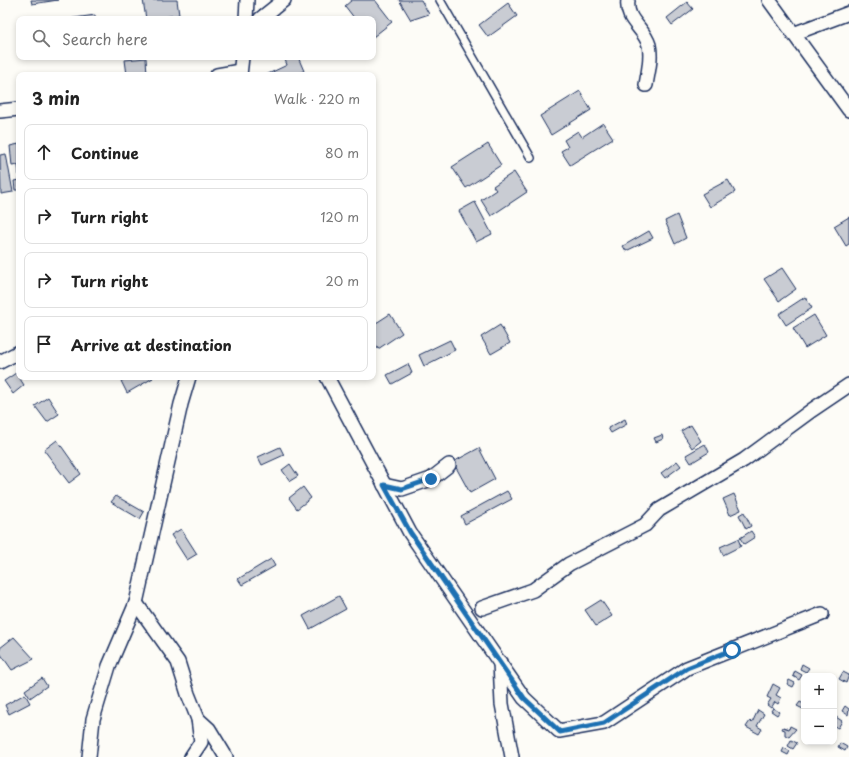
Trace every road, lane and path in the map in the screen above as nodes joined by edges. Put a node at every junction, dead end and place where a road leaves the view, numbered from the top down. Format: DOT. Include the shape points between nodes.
graph roads {
  1 [pos="247,0"];
  2 [pos="284,0"];
  3 [pos="440,0"];
  4 [pos="628,0"];
  5 [pos="768,0"];
  6 [pos="849,13"];
  7 [pos="246,16"];
  8 [pos="264,16"];
  9 [pos="793,34"];
  10 [pos="242,60"];
  11 [pos="240,72"];
  12 [pos="646,86"];
  13 [pos="847,104"];
  14 [pos="16,108"];
  15 [pos="0,111"];
  16 [pos="531,158"];
  17 [pos="16,354"];
  18 [pos="0,362"];
  19 [pos="188,380"];
  20 [pos="329,380"];
  21 [pos="849,385"];
  22 [pos="449,465"];
  23 [pos="384,485"];
  24 [pos="136,602"];
  25 [pos="482,608"];
  26 [pos="822,614"];
  27 [pos="500,662"];
  28 [pos="198,719"];
  29 [pos="89,757"];
  30 [pos="191,757"];
  31 [pos="226,757"];
  32 [pos="512,757"];
  1 -- 7 [label="street"];
  2 -- 8 [label="street"];
  3 -- 16 [label="lane"];
  4 -- 12 [label="street" via="628,13 648,43 650,59"];
  5 -- 9 [label="street"];
  6 -- 9 [label="street"];
  9 -- 13 [label="street"];
  10 -- 11 [label="street"];
  14 -- 15 [label="street"];
  17 -- 18 [label="street"];
  19 -- 24 [label="street"];
  20 -- 23 [label="street"];
  21 -- 25 [label="street" via="744,460 659,510 645,525 569,564 533,590"];
  22 -- 23 [label="street" via="431,479 402,489"];
  23 -- 27 [label="street" via="410,532"];
  24 -- 28 [label="street" via="178,662"];
  24 -- 29 [label="street" via="104,681 93,719"];
  26 -- 27 [label="street" via="687,668 604,723 560,732 524,698"];
  27 -- 32 [label="street" via="502,704"];
  28 -- 30 [label="street" via="201,742"];
  28 -- 31 [label="street" via="209,729"];
}
